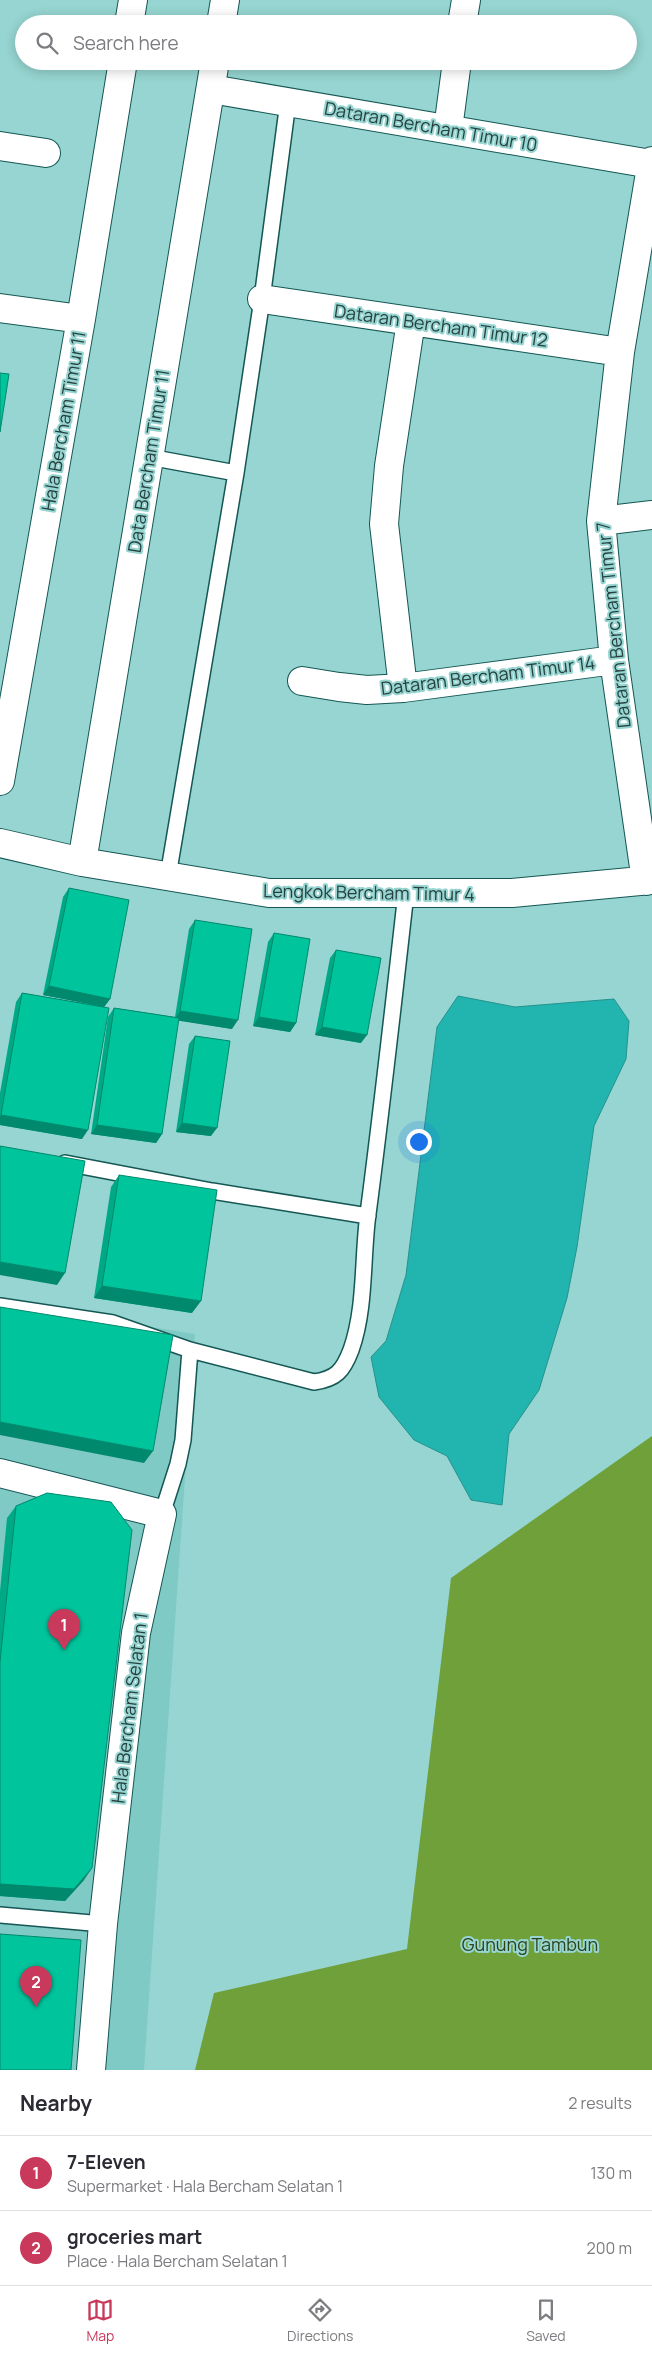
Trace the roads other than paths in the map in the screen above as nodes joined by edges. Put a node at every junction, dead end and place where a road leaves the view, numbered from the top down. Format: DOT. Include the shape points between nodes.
graph roads {
  1 [pos="132,0"];
  2 [pos="225,0"];
  3 [pos="466,0"];
  4 [pos="130,15"];
  5 [pos="223,15"];
  6 [pos="464,15"];
  7 [pos="122,70"];
  8 [pos="214,70"];
  9 [pos="456,70"];
  10 [pos="211,89"];
  11 [pos="288,102"];
  12 [pos="448,129"];
  13 [pos="0,146"];
  14 [pos="46,153"];
  15 [pos="652,163"];
  16 [pos="262,299"];
  17 [pos="0,308"];
  18 [pos="81,319"];
  19 [pos="411,321"];
  20 [pos="620,352"];
  21 [pos="149,457"];
  22 [pos="236,473"];
  23 [pos="652,515"];
  24 [pos="601,521"];
  25 [pos="614,660"];
  26 [pos="302,681"];
  27 [pos="403,688"];
  28 [pos="0,781"];
  29 [pos="0,843"];
  30 [pos="82,862"];
  31 [pos="168,876"];
  32 [pos="649,880"];
  33 [pos="406,893"];
  34 [pos="48,1160"];
  35 [pos="368,1216"];
  36 [pos="0,1306"];
  37 [pos="190,1350"];
  38 [pos="0,1472"];
  39 [pos="162,1514"];
  40 [pos="0,1916"];
  41 [pos="103,1924"];
  42 [pos="91,2070"];
  1 -- 4 [label="street"];
  2 -- 5 [label="street"];
  3 -- 6 [label="street"];
  7 -- 18 [label="street, Hala Bercham Timur 11"];
  8 -- 10 [label="street, Data Bercham Timur 11"];
  9 -- 12 [label="street"];
  10 -- 11 [label="street, Dataran Bercham Timur 10"];
  10 -- 21 [label="street, Data Bercham Timur 11"];
  11 -- 12 [label="street, Dataran Bercham Timur 10"];
  11 -- 16 [label="lane"];
  12 -- 15 [label="street, Dataran Bercham Timur 10"];
  13 -- 14 [label="street"];
  15 -- 20 [label="street, Dataran Bercham Timur 7"];
  16 -- 19 [label="street, Dataran Bercham Timur 12"];
  16 -- 22 [label="lane"];
  17 -- 18 [label="street"];
  18 -- 28 [label="street, Hala Bercham Timur 11"];
  19 -- 20 [label="street, Dataran Bercham Timur 12"];
  19 -- 27 [label="street" via="389,466 384,524"];
  20 -- 24 [label="street, Dataran Bercham Timur 7"];
  21 -- 22 [label="lane"];
  21 -- 30 [label="street, Data Bercham Timur 11"];
  22 -- 31 [label="lane"];
  23 -- 24 [label="street"];
  24 -- 25 [label="street, Dataran Bercham Timur 7"];
  25 -- 27 [label="street, Dataran Bercham Timur 14"];
  25 -- 32 [label="street, Dataran Bercham Timur 7"];
  26 -- 27 [label="street, Dataran Bercham Timur 14" via="367,690"];
  29 -- 30 [label="street, Lengkok Bercham Timur 4"];
  30 -- 31 [label="street, Lengkok Bercham Timur 4"];
  31 -- 33 [label="street, Lengkok Bercham Timur 4" via="269,893"];
  32 -- 33 [label="street, Lengkok Bercham Timur 4" via="512,893"];
  33 -- 35 [label="lane"];
  34 -- 35 [label="lane"];
  35 -- 37 [label="lane" via="358,1323 351,1350 340,1372 330,1380 314,1382"];
  36 -- 37 [label="lane" via="113,1323"];
  37 -- 39 [label="lane" via="183,1440"];
  38 -- 39 [label="street"];
  39 -- 41 [label="street, Hala Bercham Selatan 1" via="136,1633"];
  40 -- 41 [label="lane"];
  41 -- 42 [label="street, Hala Bercham Selatan 1"];
}
